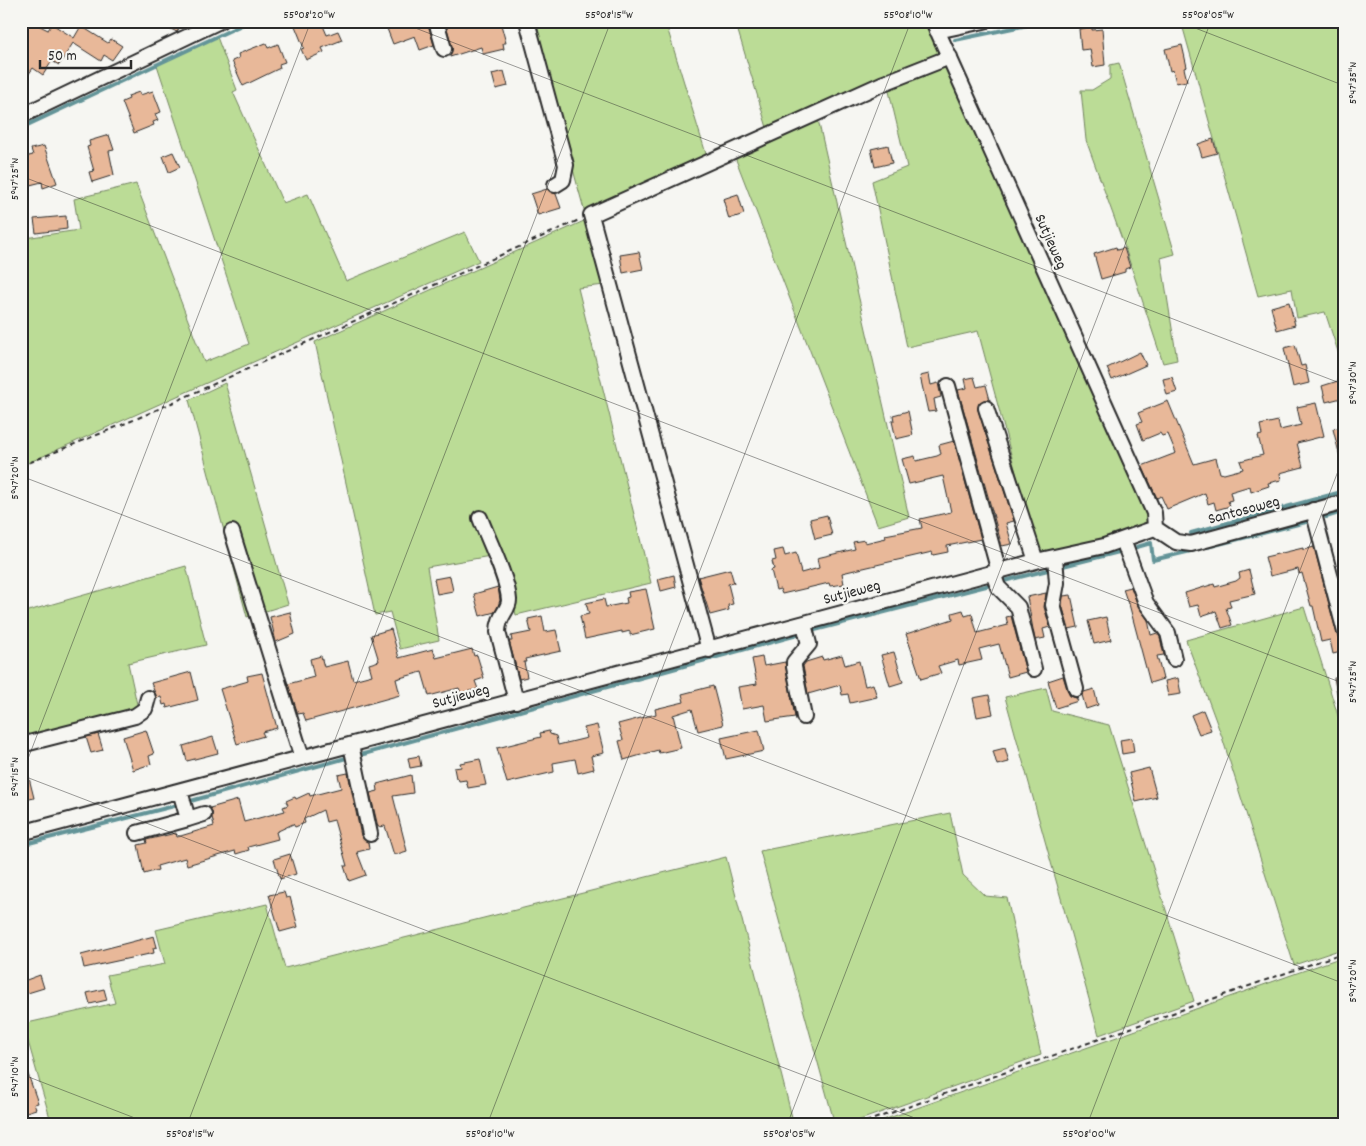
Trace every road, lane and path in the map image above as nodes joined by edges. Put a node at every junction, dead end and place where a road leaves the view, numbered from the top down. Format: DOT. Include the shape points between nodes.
graph roads {
  1 [pos="220,21"];
  2 [pos="436,21"];
  3 [pos="527,21"];
  4 [pos="984,21"];
  5 [pos="935,26"];
  6 [pos="444,49"];
  7 [pos="950,57"];
  8 [pos="21,116"];
  9 [pos="554,185"];
  10 [pos="590,215"];
  11 [pos="948,386"];
  12 [pos="986,408"];
  13 [pos="21,466"];
  14 [pos="1345,502"];
  15 [pos="1313,510"];
  16 [pos="480,518"];
  17 [pos="1155,528"];
  18 [pos="232,532"];
  19 [pos="1123,540"];
  20 [pos="1055,557"];
  21 [pos="1036,561"];
  22 [pos="996,572"];
  23 [pos="804,624"];
  24 [pos="1345,632"];
  25 [pos="709,650"];
  26 [pos="1174,659"];
  27 [pos="1034,670"];
  28 [pos="1076,689"];
  29 [pos="148,698"];
  30 [pos="516,701"];
  31 [pos="804,716"];
  32 [pos="352,745"];
  33 [pos="21,746"];
  34 [pos="302,758"];
  35 [pos="180,791"];
  36 [pos="204,814"];
  37 [pos="188,819"];
  38 [pos="136,833"];
  39 [pos="21,834"];
  40 [pos="370,834"];
  41 [pos="1345,952"];
  42 [pos="857,1125"];
  1 -- 8 [label="street"];
  2 -- 6 [label="street"];
  3 -- 9 [label="street" via="566,165 563,180"];
  4 -- 5 [label="street"];
  5 -- 7 [label="street, Sutjieweg"];
  7 -- 10 [label="street" via="874,87"];
  7 -- 17 [label="street, Sutjieweg" via="1154,513"];
  10 -- 13 [label="path" via="217,384"];
  10 -- 25 [label="street"];
  11 -- 22 [label="street"];
  12 -- 21 [label="street"];
  14 -- 15 [label="street, Santosoweg"];
  15 -- 17 [label="street, Santosoweg" via="1191,544 1176,542"];
  15 -- 24 [label="street"];
  16 -- 30 [label="street" via="506,585 507,608 498,621 498,632"];
  17 -- 19 [label="street, Sutjieweg"];
  18 -- 34 [label="street"];
  19 -- 20 [label="street, Sutjieweg"];
  19 -- 26 [label="street" via="1146,603 1168,633"];
  20 -- 21 [label="street, Sutjieweg"];
  20 -- 28 [label="street" via="1057,583 1053,605"];
  21 -- 22 [label="street, Sutjieweg"];
  22 -- 23 [label="street, Sutjieweg"];
  22 -- 27 [label="street" via="998,588 1018,607"];
  23 -- 25 [label="street, Sutjieweg"];
  23 -- 31 [label="street" via="809,644 794,662"];
  25 -- 30 [label="street, Sutjieweg"];
  29 -- 33 [label="street" via="144,709 136,716"];
  30 -- 32 [label="street, Sutjieweg"];
  32 -- 34 [label="street, Sutjieweg"];
  32 -- 40 [label="street"];
  34 -- 35 [label="street, Sutjieweg"];
  35 -- 37 [label="street"];
  35 -- 39 [label="street, Sutjieweg"];
  36 -- 37 [label="street"];
  37 -- 38 [label="street"];
  41 -- 42 [label="path"];
}
